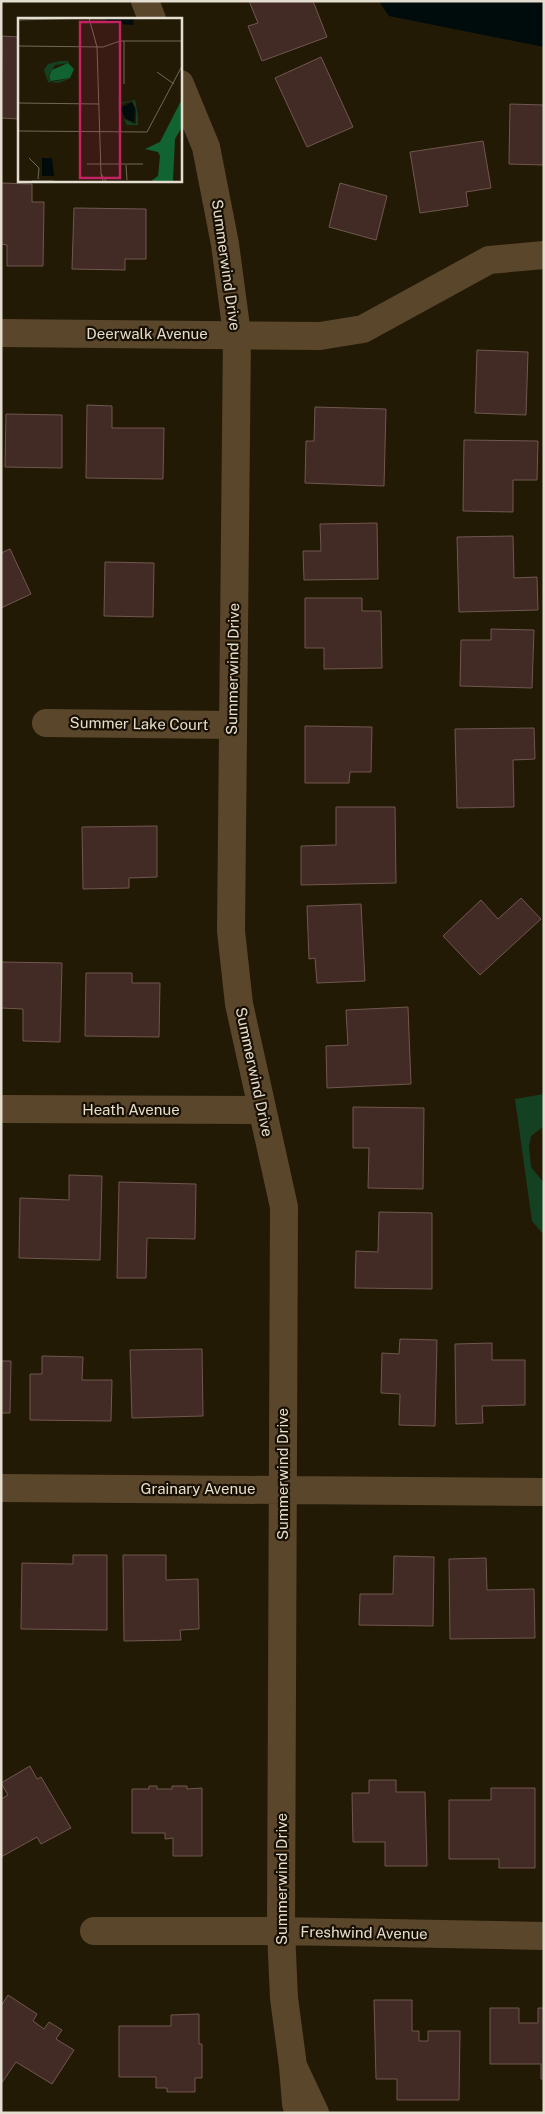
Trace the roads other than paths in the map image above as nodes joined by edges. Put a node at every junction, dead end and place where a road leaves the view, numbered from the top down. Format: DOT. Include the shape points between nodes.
graph roads {
  1 [pos="145,1"];
  2 [pos="152,18"];
  3 [pos="181,86"];
  4 [pos="544,254"];
  5 [pos="1,333"];
  6 [pos="237,334"];
  7 [pos="46,723"];
  8 [pos="232,724"];
  9 [pos="1,1109"];
  10 [pos="262,1110"];
  11 [pos="1,1488"];
  12 [pos="283,1490"];
  13 [pos="544,1492"];
  14 [pos="94,1931"];
  15 [pos="281,1931"];
  16 [pos="544,1936"];
  17 [pos="293,2066"];
  18 [pos="299,2113"];
  19 [pos="315,2113"];
  1 -- 2 [label="street"];
  3 -- 6 [label="street, Summerwind Drive" via="206,147 225,244"];
  4 -- 6 [label="street, Deerwalk Avenue" via="489,260 363,328 320,336"];
  5 -- 6 [label="street, Deerwalk Avenue"];
  6 -- 8 [label="street, Summerwind Drive"];
  7 -- 8 [label="street, Summer Lake Court"];
  8 -- 10 [label="street, Summerwind Drive" via="231,931 239,1004"];
  9 -- 10 [label="street, Heath Avenue"];
  10 -- 12 [label="street, Summerwind Drive" via="284,1207"];
  11 -- 12 [label="street, Grainary Avenue"];
  12 -- 13 [label="street, Grainary Avenue"];
  12 -- 15 [label="street, Summerwind Drive"];
  14 -- 15 [label="street, Freshwind Avenue"];
  15 -- 16 [label="street, Freshwind Avenue"];
  15 -- 17 [label="street, Summerwind Drive" via="284,1998"];
  17 -- 18 [label="street, Summerwind Drive"];
  17 -- 19 [label="street, Summerwind Drive"];
}
